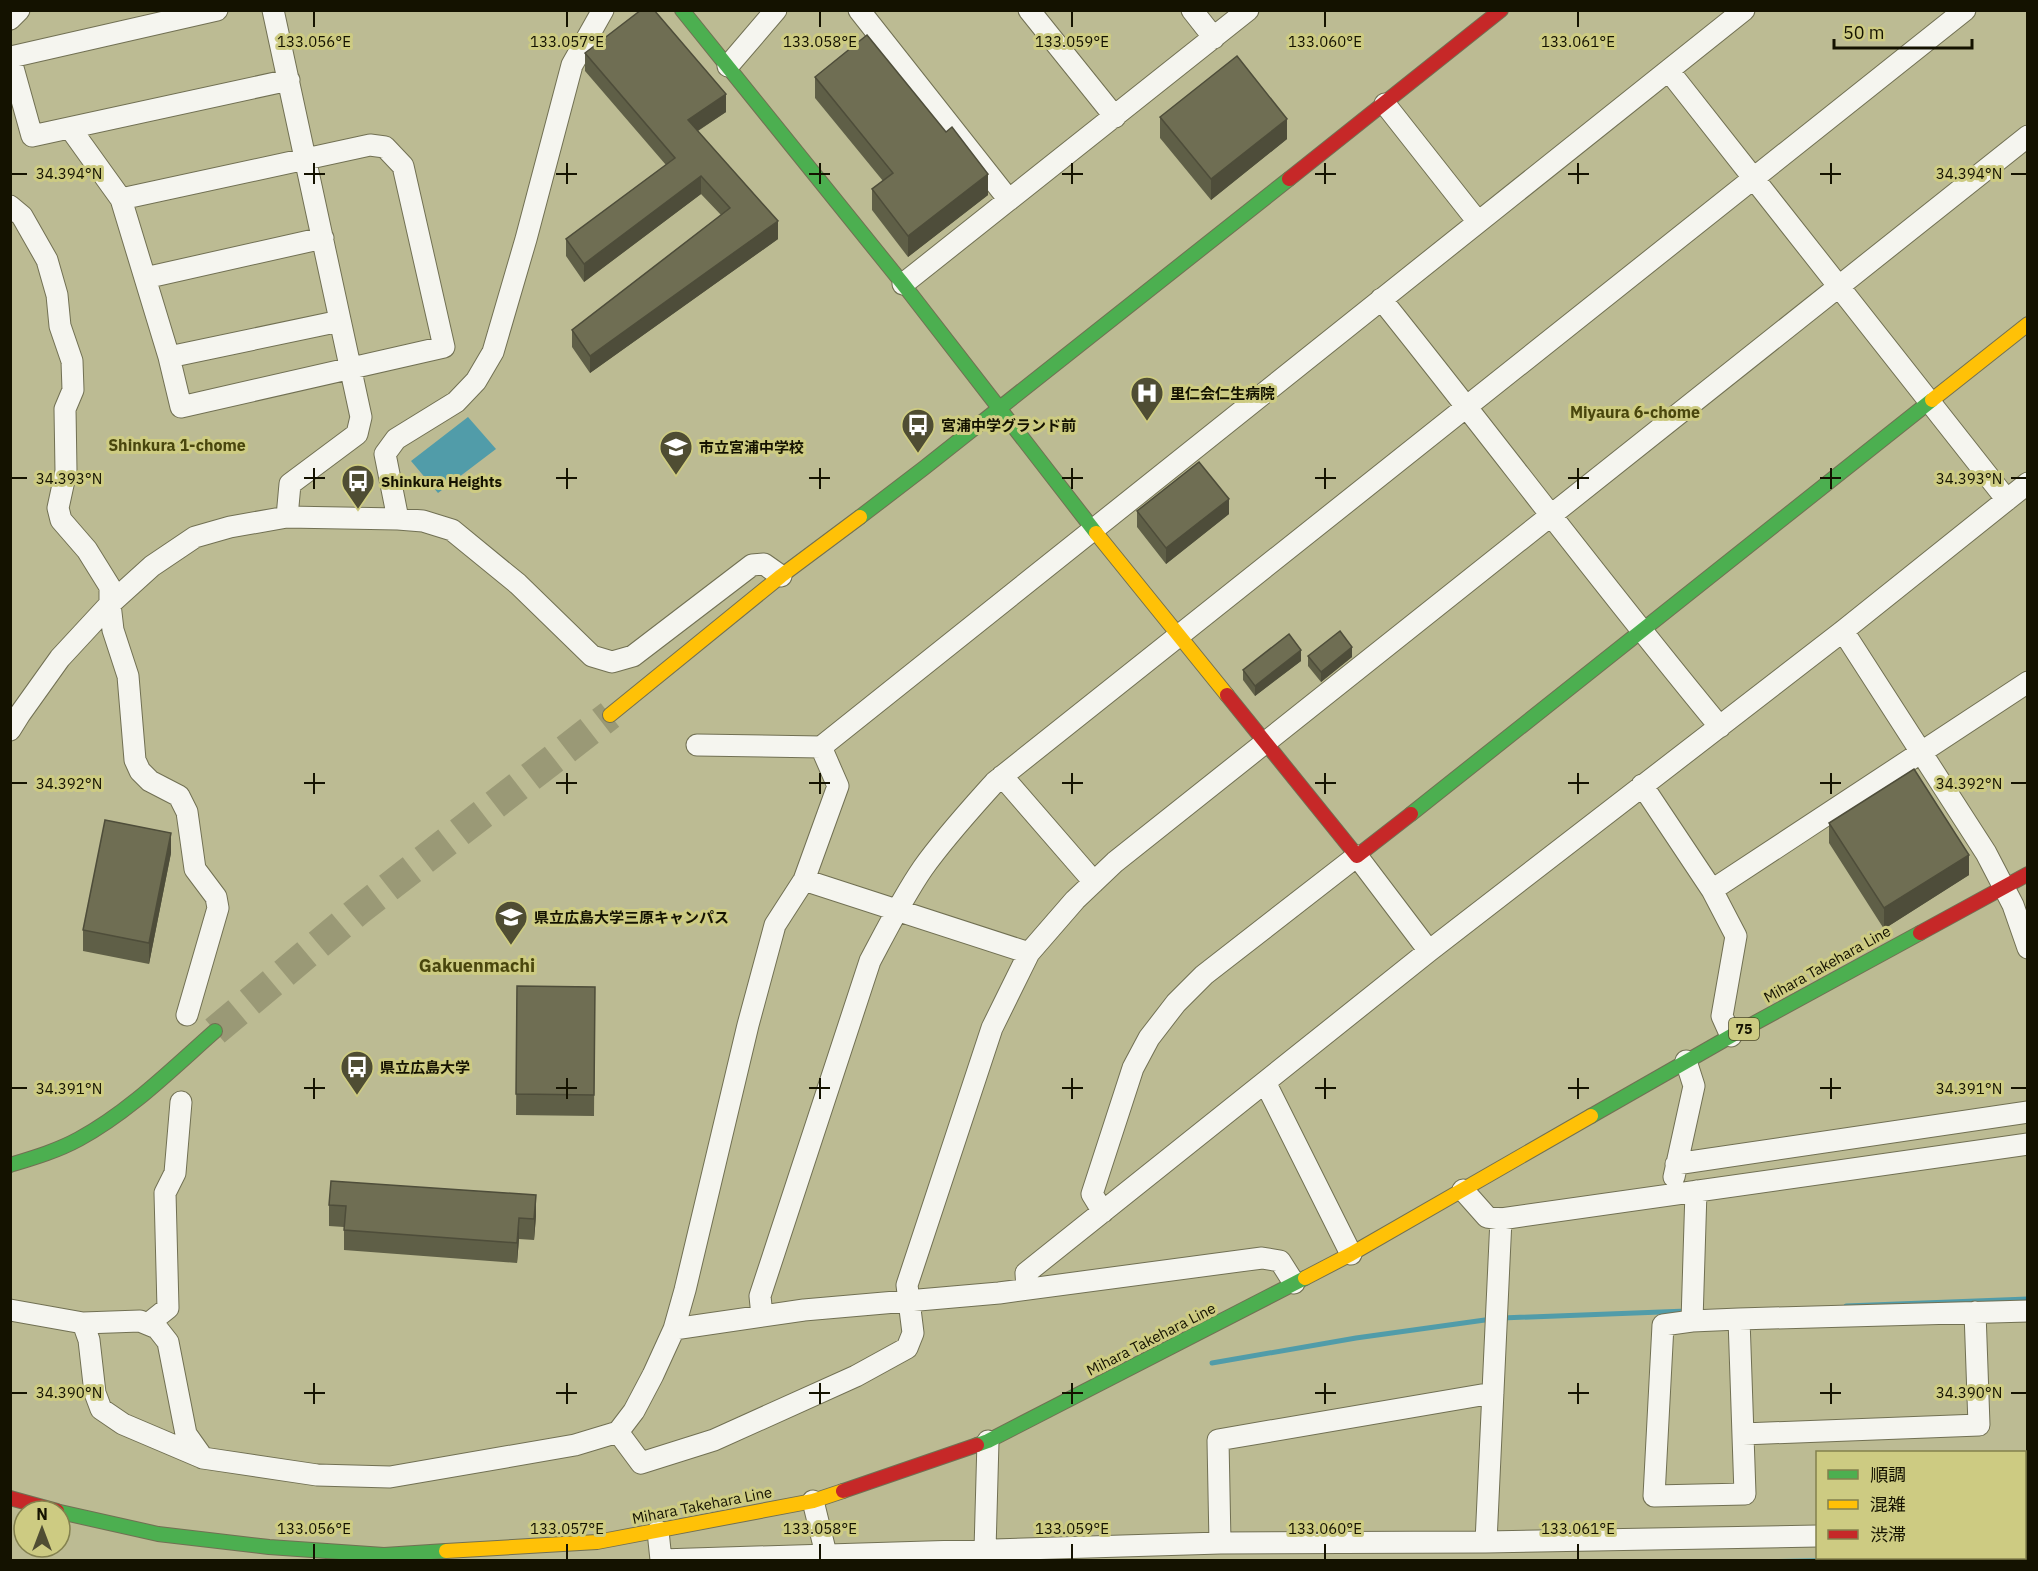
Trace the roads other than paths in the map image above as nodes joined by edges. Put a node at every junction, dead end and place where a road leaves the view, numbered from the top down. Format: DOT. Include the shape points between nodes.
graph roads {
  1 [pos="19,10"];
  2 [pos="217,10"];
  3 [pos="273,10"];
  4 [pos="603,10"];
  5 [pos="682,10"];
  6 [pos="776,10"];
  7 [pos="859,10"];
  8 [pos="1029,10"];
  9 [pos="1192,10"];
  10 [pos="1248,10"];
  11 [pos="1502,10"];
  12 [pos="1744,10"];
  13 [pos="1965,10"];
  14 [pos="184,14"];
  15 [pos="10,19"];
  16 [pos="1214,38"];
  17 [pos="10,57"];
  18 [pos="728,66"];
  19 [pos="1668,71"];
  20 [pos="289,80"];
  21 [pos="1385,104"];
  22 [pos="1115,117"];
  23 [pos="70,128"];
  24 [pos="2028,136"];
  25 [pos="306,159"];
  26 [pos="1754,178"];
  27 [pos="121,199"];
  28 [pos="1009,200"];
  29 [pos="10,206"];
  30 [pos="1478,222"];
  31 [pos="323,238"];
  32 [pos="145,278"];
  33 [pos="903,284"];
  34 [pos="1838,287"];
  35 [pos="1381,299"];
  36 [pos="340,321"];
  37 [pos="2028,324"];
  38 [pos="169,357"];
  39 [pos="351,369"];
  40 [pos="1931,401"];
  41 [pos="1467,406"];
  42 [pos="998,408"];
  43 [pos="2028,483"];
  44 [pos="2007,500"];
  45 [pos="1550,516"];
  46 [pos="287,517"];
  47 [pos="398,519"];
  48 [pos="1093,529"];
  49 [pos="781,576"];
  50 [pos="110,604"];
  51 [pos="1640,631"];
  52 [pos="1844,631"];
  53 [pos="1179,636"];
  54 [pos="2028,682"];
  55 [pos="610,715"];
  56 [pos="1720,727"];
  57 [pos="10,730"];
  58 [pos="1265,743"];
  59 [pos="697,745"];
  60 [pos="821,747"];
  61 [pos="1922,752"];
  62 [pos="1002,776"];
  63 [pos="1642,785"];
  64 [pos="1357,856"];
  65 [pos="2028,874"];
  66 [pos="804,880"];
  67 [pos="1094,882"];
  68 [pos="2003,888"];
  69 [pos="1712,890"];
  70 [pos="897,910"];
  71 [pos="2028,948"];
  72 [pos="1429,951"];
  73 [pos="1029,953"];
  74 [pos="187,1015"];
  75 [pos="214,1031"];
  76 [pos="1731,1036"];
  77 [pos="1686,1061"];
  78 [pos="1265,1082"];
  79 [pos="181,1102"];
  80 [pos="2028,1112"];
  81 [pos="2028,1144"];
  82 [pos="10,1165"];
  83 [pos="1674,1173"];
  84 [pos="1463,1190"];
  85 [pos="1696,1191"];
  86 [pos="1622,1202"];
  87 [pos="1103,1212"];
  88 [pos="1501,1220"];
  89 [pos="1351,1254"];
  90 [pos="1294,1283"];
  91 [pos="1027,1289"];
  92 [pos="908,1301"];
  93 [pos="10,1310"];
  94 [pos="2028,1311"];
  95 [pos="1975,1312"];
  96 [pos="762,1316"];
  97 [pos="1739,1319"];
  98 [pos="1692,1321"];
  99 [pos="83,1323"];
  100 [pos="148,1324"];
  101 [pos="674,1329"];
  102 [pos="1493,1393"];
  103 [pos="618,1432"];
  104 [pos="1743,1434"];
  105 [pos="988,1441"];
  106 [pos="203,1458"];
  107 [pos="813,1501"];
  108 [pos="72,1514"];
  109 [pos="658,1531"];
  110 [pos="1816,1536"];
  111 [pos="1486,1542"];
  112 [pos="1220,1543"];
  113 [pos="984,1550"];
  114 [pos="826,1554"];
  1 -- 15 [label="street"];
  2 -- 14 [label="street"];
  3 -- 20 [label="street"];
  4 -- 47 [label="street" via="573,65 493,352 476,381 456,402 396,439 385,454"];
  5 -- 18 [label="street"];
  6 -- 18 [label="street"];
  7 -- 28 [label="street"];
  8 -- 22 [label="street"];
  9 -- 16 [label="street"];
  10 -- 16 [label="street"];
  11 -- 21 [label="street"];
  12 -- 19 [label="street"];
  13 -- 26 [label="street"];
  14 -- 17 [label="street"];
  16 -- 22 [label="street"];
  17 -- 23 [label="street" via="32,136"];
  18 -- 33 [label="street"];
  19 -- 26 [label="street"];
  19 -- 30 [label="street"];
  20 -- 23 [label="street"];
  20 -- 25 [label="street"];
  21 -- 30 [label="street"];
  21 -- 42 [label="street"];
  22 -- 28 [label="street"];
  23 -- 27 [label="street"];
  24 -- 34 [label="street"];
  25 -- 27 [label="street"];
  25 -- 31 [label="street"];
  25 -- 39 [label="street" via="370,146 385,147 403,166 444,347"];
  26 -- 34 [label="street"];
  26 -- 41 [label="street"];
  27 -- 32 [label="street"];
  28 -- 33 [label="street"];
  29 -- 50 [label="street" via="22,216 47,260 57,295 60,326 72,361 73,390 65,409 66,471 58,508 61,520 87,550 110,587"];
  30 -- 35 [label="street"];
  31 -- 32 [label="street"];
  31 -- 36 [label="street"];
  32 -- 38 [label="street"];
  33 -- 42 [label="street"];
  34 -- 40 [label="street"];
  34 -- 45 [label="street"];
  35 -- 41 [label="street"];
  35 -- 48 [label="street"];
  36 -- 38 [label="street"];
  36 -- 39 [label="street"];
  37 -- 40 [label="street"];
  38 -- 39 [label="street" via="181,407"];
  39 -- 46 [label="street" via="361,417 357,434 290,484"];
  40 -- 44 [label="street"];
  40 -- 51 [label="street"];
  41 -- 45 [label="street"];
  41 -- 53 [label="street"];
  42 -- 48 [label="street"];
  42 -- 49 [label="street"];
  43 -- 44 [label="street"];
  44 -- 52 [label="street"];
  45 -- 51 [label="street"];
  45 -- 58 [label="street"];
  46 -- 47 [label="street"];
  46 -- 50 [label="street" via="195,537 152,566"];
  47 -- 49 [label="street" via="423,521 452,530 518,584 592,656 612,662 633,656 752,565 764,564"];
  48 -- 53 [label="street"];
  48 -- 60 [label="street"];
  49 -- 55 [label="street"];
  50 -- 57 [label="street" via="60,658"];
  50 -- 74 [label="street" via="113,630 128,676 135,760 150,781 179,796 187,812 195,869 216,897 218,908"];
  51 -- 56 [label="street"];
  51 -- 64 [label="street"];
  52 -- 56 [label="street"];
  52 -- 61 [label="street"];
  53 -- 58 [label="street"];
  53 -- 62 [label="street"];
  54 -- 61 [label="street"];
  56 -- 63 [label="street"];
  58 -- 64 [label="street"];
  58 -- 67 [label="street"];
  59 -- 60 [label="street"];
  60 -- 66 [label="street" via="838,786"];
  61 -- 68 [label="street" via="1986,853"];
  61 -- 69 [label="street"];
  62 -- 67 [label="street"];
  62 -- 70 [label="street" via="957,824"];
  63 -- 69 [label="street"];
  63 -- 72 [label="street"];
  64 -- 72 [label="street"];
  64 -- 87 [label="street" via="1204,975 1149,1038 1133,1068 1092,1194"];
  65 -- 68 [label="street, Mihara Takehara Line / 75"];
  66 -- 70 [label="street"];
  66 -- 101 [label="street" via="775,925"];
  67 -- 73 [label="street"];
  68 -- 71 [label="street"];
  68 -- 76 [label="street, Mihara Takehara Line / 75"];
  69 -- 76 [label="street" via="1736,936 1722,1016"];
  70 -- 73 [label="street"];
  70 -- 96 [label="street" via="870,961 760,1296"];
  72 -- 78 [label="street"];
  73 -- 92 [label="street" via="992,1028 907,1285"];
  75 -- 82 [label="street" via="152,1086 88,1134 52,1152"];
  76 -- 77 [label="street, Mihara Takehara Line / 75"];
  77 -- 83 [label="street" via="1694,1086"];
  77 -- 84 [label="street, Mihara Takehara Line / 75"];
  78 -- 87 [label="street"];
  78 -- 89 [label="street"];
  79 -- 100 [label="street" via="175,1173 165,1193 168,1308"];
  80 -- 83 [label="street"];
  81 -- 85 [label="street"];
  83 -- 86 [label="street" via="1623,1192"];
  84 -- 88 [label="street" via="1487,1217"];
  84 -- 89 [label="street, Mihara Takehara Line / 75"];
  85 -- 86 [label="street"];
  85 -- 98 [label="street"];
  86 -- 88 [label="street"];
  87 -- 91 [label="street" via="1026,1273"];
  88 -- 102 [label="street"];
  89 -- 90 [label="street, Mihara Takehara Line / 75"];
  90 -- 91 [label="street" via="1280,1261 1262,1258"];
  90 -- 105 [label="street, Mihara Takehara Line / 75"];
  91 -- 92 [label="street"];
  92 -- 96 [label="street"];
  92 -- 103 [label="street" via="913,1333 907,1348 856,1376 714,1440 642,1463"];
  93 -- 99 [label="street"];
  94 -- 95 [label="street"];
  95 -- 97 [label="street"];
  95 -- 104 [label="street" via="1979,1425"];
  96 -- 101 [label="street"];
  97 -- 98 [label="street"];
  97 -- 104 [label="street"];
  98 -- 104 [label="street" via="1663,1325 1654,1496 1745,1494"];
  99 -- 100 [label="street"];
  99 -- 106 [label="street" via="100,1409 123,1424"];
  100 -- 106 [label="street" via="157,1328 168,1342 186,1434"];
  101 -- 103 [label="street" via="634,1411"];
  102 -- 111 [label="street"];
  102 -- 112 [label="street" via="1218,1440"];
  103 -- 106 [label="street" via="575,1445 390,1477 317,1475"];
  105 -- 107 [label="street, Mihara Takehara Line / 75"];
  105 -- 113 [label="street"];
  107 -- 109 [label="street, Mihara Takehara Line / 75"];
  107 -- 114 [label="street"];
  108 -- 109 [label="street, Mihara Takehara Line / 75" via="158,1534 384,1555 597,1542"];
  109 -- 114 [label="street" via="661,1560"];
  110 -- 111 [label="street"];
  111 -- 112 [label="street"];
  112 -- 113 [label="street"];
  113 -- 114 [label="street"];
}
